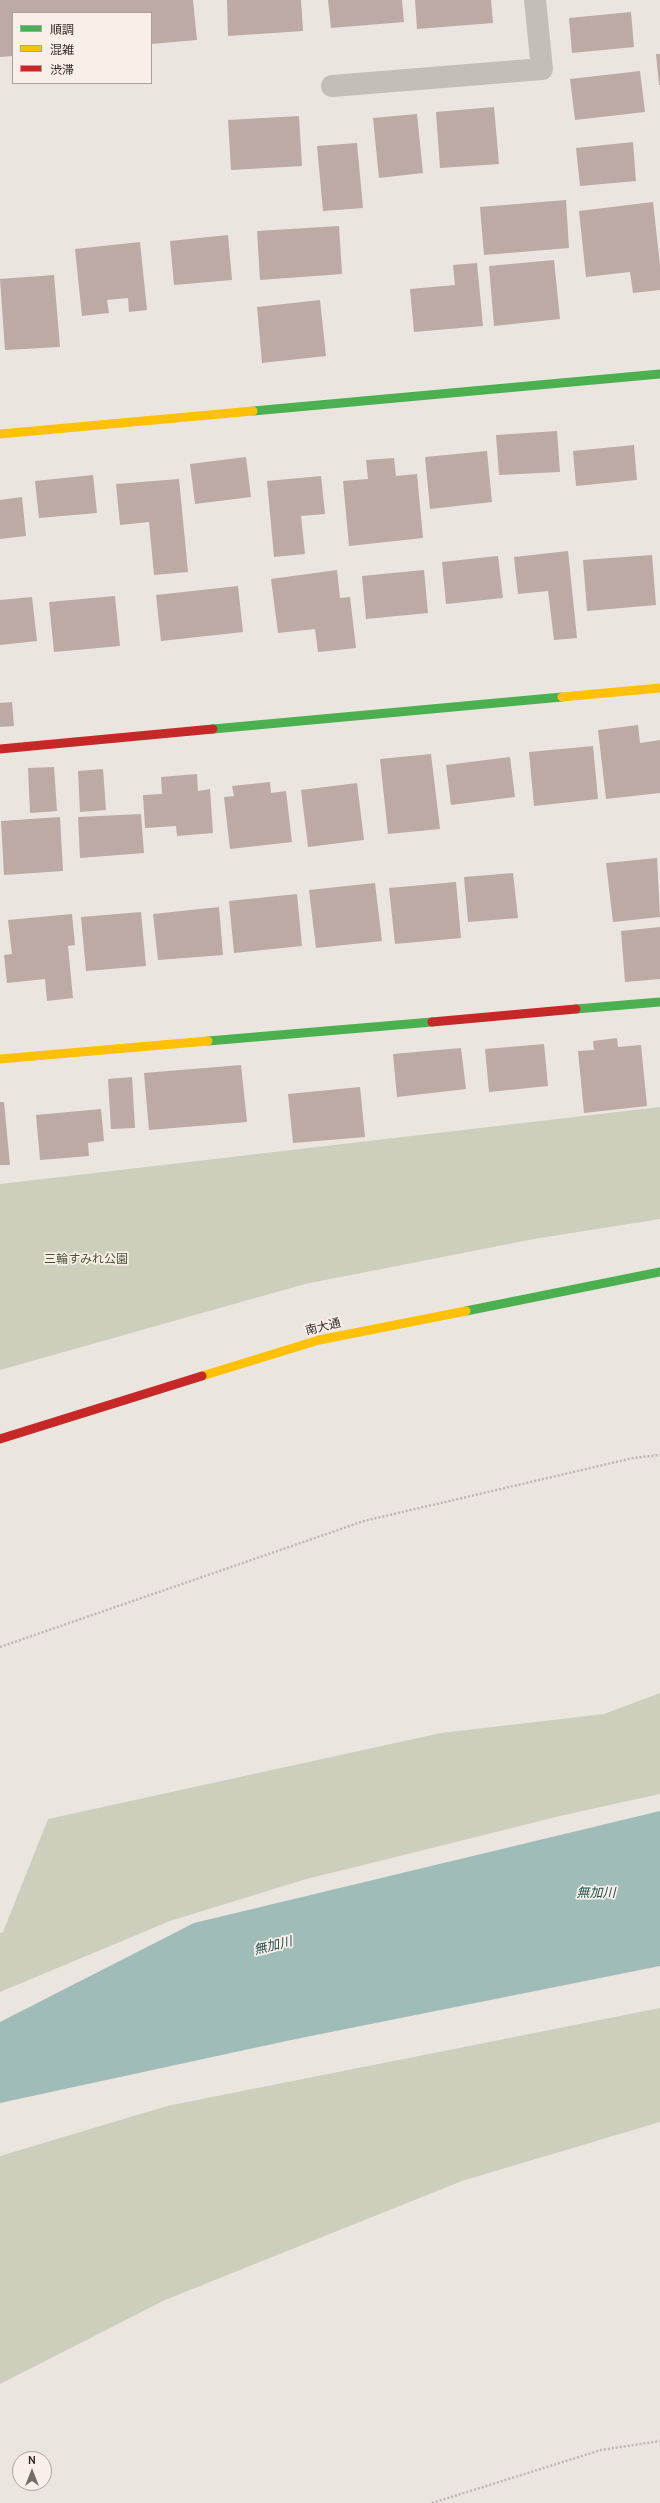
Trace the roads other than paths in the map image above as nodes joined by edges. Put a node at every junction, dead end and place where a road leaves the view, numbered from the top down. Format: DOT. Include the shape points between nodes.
graph roads {
  1 [pos="535,0"];
  2 [pos="332,86"];
  3 [pos="660,374"];
  4 [pos="0,434"];
  5 [pos="660,688"];
  6 [pos="0,749"];
  7 [pos="660,1002"];
  8 [pos="0,1059"];
  9 [pos="660,1272"];
  10 [pos="0,1439"];
  1 -- 2 [label="street" via="542,68"];
  3 -- 4 [label="street"];
  5 -- 6 [label="street"];
  7 -- 8 [label="street"];
  9 -- 10 [label="street, 南大通" via="319,1340"];
}
